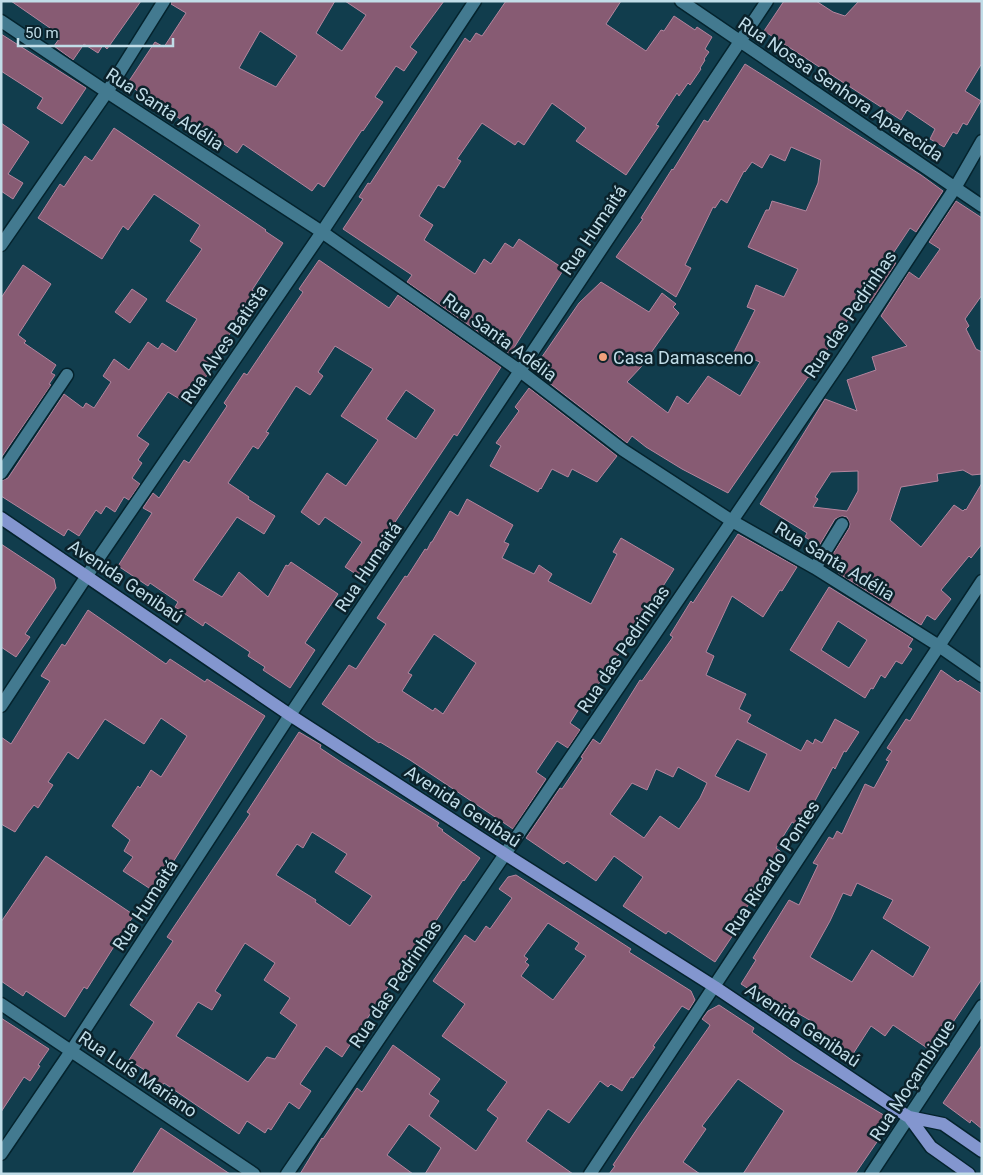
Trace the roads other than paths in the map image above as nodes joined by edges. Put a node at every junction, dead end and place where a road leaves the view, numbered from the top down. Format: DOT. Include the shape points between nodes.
graph roads {
  1 [pos="164,1"];
  2 [pos="474,1"];
  3 [pos="681,1"];
  4 [pos="767,1"];
  5 [pos="1,21"];
  6 [pos="740,42"];
  7 [pos="107,92"];
  8 [pos="982,141"];
  9 [pos="954,188"];
  10 [pos="982,206"];
  11 [pos="322,232"];
  12 [pos="1,245"];
  13 [pos="520,371"];
  14 [pos="67,375"];
  15 [pos="1,473"];
  16 [pos="1,518"];
  17 [pos="732,520"];
  18 [pos="842,524"];
  19 [pos="815,568"];
  20 [pos="87,575"];
  21 [pos="982,581"];
  22 [pos="938,646"];
  23 [pos="982,676"];
  24 [pos="1,706"];
  25 [pos="290,715"];
  26 [pos="505,854"];
  27 [pos="715,987"];
  28 [pos="1,1004"];
  29 [pos="982,1006"];
  30 [pos="71,1051"];
  31 [pos="909,1118"];
  32 [pos="982,1151"];
  33 [pos="1,1154"];
  34 [pos="962,1172"];
  35 [pos="254,1174"];
  36 [pos="287,1174"];
  37 [pos="590,1174"];
  38 [pos="871,1174"];
  1 -- 7 [label="street"];
  2 -- 11 [label="street, Rua Alves Batista"];
  3 -- 6 [label="street, Rua Nossa Senhora Aparecida"];
  4 -- 6 [label="street, Rua Humaitá"];
  5 -- 7 [label="street, Rua Santa Adélia"];
  6 -- 9 [label="street, Rua Nossa Senhora Aparecida"];
  6 -- 13 [label="street, Rua Humaitá"];
  7 -- 11 [label="street, Rua Santa Adélia"];
  7 -- 12 [label="street"];
  8 -- 9 [label="street, Rua das Pedrinhas"];
  9 -- 10 [label="street, Rua Nossa Senhora Aparecida"];
  9 -- 17 [label="street, Rua das Pedrinhas"];
  11 -- 13 [label="street, Rua Santa Adélia"];
  11 -- 20 [label="street, Rua Alves Batista"];
  13 -- 17 [label="street, Rua Santa Adélia" via="623,450"];
  13 -- 25 [label="street, Rua Humaitá"];
  14 -- 15 [label="street"];
  16 -- 20 [label="main road, Avenida Genibaú"];
  17 -- 19 [label="street, Rua Santa Adélia"];
  17 -- 26 [label="street, Rua das Pedrinhas"];
  18 -- 19 [label="street"];
  19 -- 22 [label="street, Rua Santa Adélia"];
  20 -- 24 [label="street, Rua Alves Batista"];
  20 -- 25 [label="main road, Avenida Genibaú"];
  21 -- 22 [label="street, Rua Ricardo Pontes"];
  22 -- 23 [label="street, Rua Santa Adélia"];
  22 -- 27 [label="street, Rua Ricardo Pontes"];
  25 -- 26 [label="main road, Avenida Genibaú"];
  25 -- 30 [label="street, Rua Humaitá"];
  26 -- 27 [label="main road, Avenida Genibaú"];
  26 -- 36 [label="street, Rua das Pedrinhas"];
  27 -- 31 [label="main road, Avenida Genibaú"];
  27 -- 37 [label="street, Rua Ricardo Pontes"];
  28 -- 30 [label="street, Rua Luís Mariano"];
  29 -- 31 [label="street, Rua Moçambique"];
  30 -- 33 [label="street, Rua Humaitá"];
  30 -- 35 [label="street, Rua Luís Mariano"];
  31 -- 32 [label="main road, Avenida Genibaú" via="943,1124"];
  31 -- 34 [label="main road, Avenida Genibaú" via="931,1147"];
  31 -- 38 [label="street, Rua Moçambique"];
}
